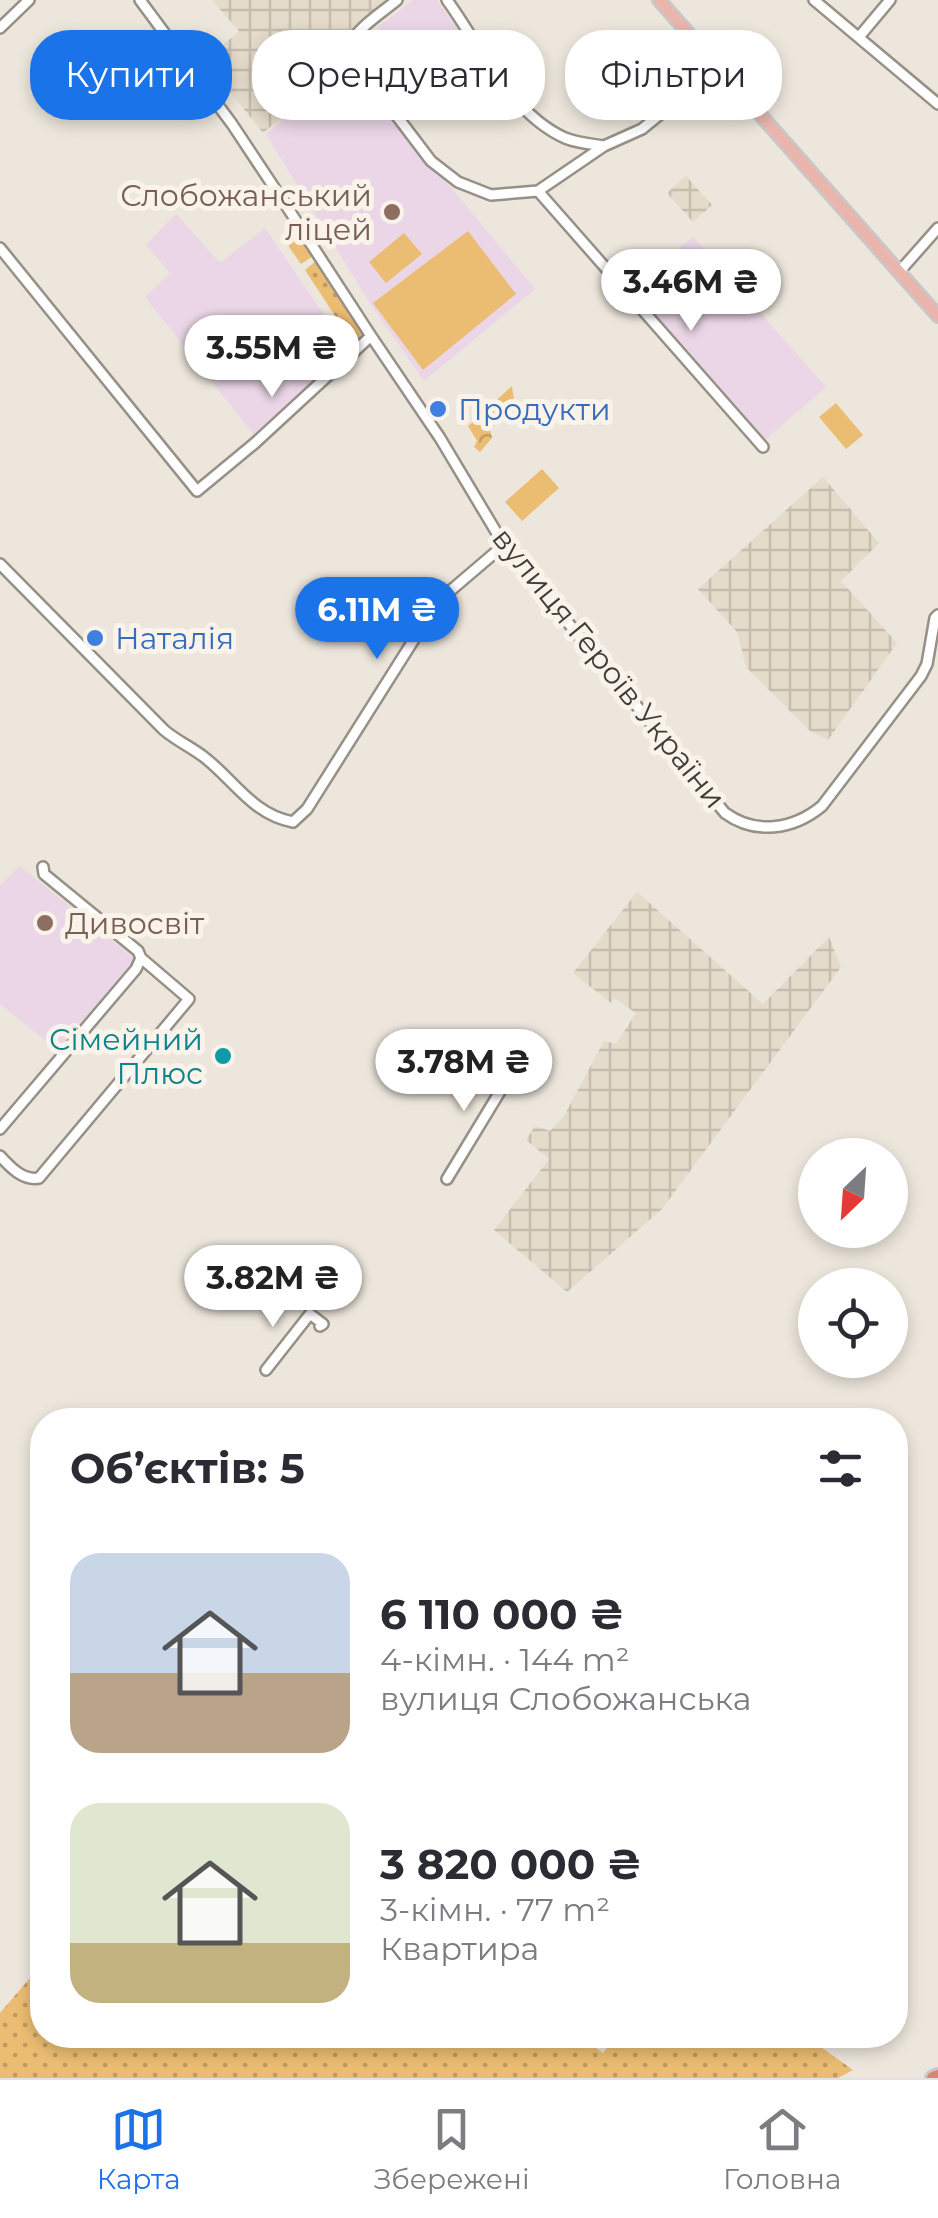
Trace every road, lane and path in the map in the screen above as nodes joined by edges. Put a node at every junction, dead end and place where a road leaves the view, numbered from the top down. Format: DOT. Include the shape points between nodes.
graph roads {
  1 [pos="29,0"];
  2 [pos="140,0"];
  3 [pos="398,0"];
  4 [pos="447,0"];
  5 [pos="659,0"];
  6 [pos="814,0"];
  7 [pos="890,0"];
  8 [pos="0,28"];
  9 [pos="685,30"];
  10 [pos="860,37"];
  11 [pos="938,104"];
  12 [pos="654,120"];
  13 [pos="765,120"];
  14 [pos="582,142"];
  15 [pos="604,146"];
  16 [pos="586,159"];
  17 [pos="538,191"];
  18 [pos="938,228"];
  19 [pos="0,249"];
  20 [pos="899,272"];
  21 [pos="938,316"];
  22 [pos="370,336"];
  23 [pos="763,446"];
  24 [pos="504,545"];
  25 [pos="0,564"];
  26 [pos="938,615"];
  27 [pos="43,868"];
  28 [pos="141,958"];
  29 [pos="513,1070"];
  30 [pos="0,1129"];
  31 [pos="0,1156"];
  32 [pos="447,1179"];
  33 [pos="320,1326"];
  34 [pos="266,1370"];
  1 -- 8 [label="street"];
  2 -- 22 [label="street, вулиця Героїв України" via="232,124"];
  3 -- 17 [label="street" via="350,40 349,55 431,160 458,182 491,194"];
  4 -- 14 [label="street" via="514,98 542,126"];
  5 -- 9 [label="main road"];
  6 -- 10 [label="street"];
  7 -- 10 [label="street"];
  10 -- 11 [label="street"];
  12 -- 15 [label="street"];
  13 -- 20 [label="main road"];
  14 -- 15 [label="street"];
  14 -- 16 [label="street"];
  15 -- 16 [label="street"];
  16 -- 17 [label="street"];
  17 -- 23 [label="street"];
  18 -- 20 [label="street"];
  19 -- 22 [label="street" via="197,490"];
  20 -- 21 [label="main road"];
  22 -- 24 [label="street, вулиця Героїв України"];
  24 -- 25 [label="street" via="430,614 293,822 273,818 164,730"];
  24 -- 26 [label="street, вулиця Героїв України" via="725,813 764,828 802,819 822,806 921,676"];
  27 -- 28 [label="street"];
  28 -- 30 [label="street"];
  28 -- 31 [label="street" via="189,998 39,1178 19,1174"];
  29 -- 32 [label="street"];
  33 -- 34 [label="street" via="310,1314"];
}
